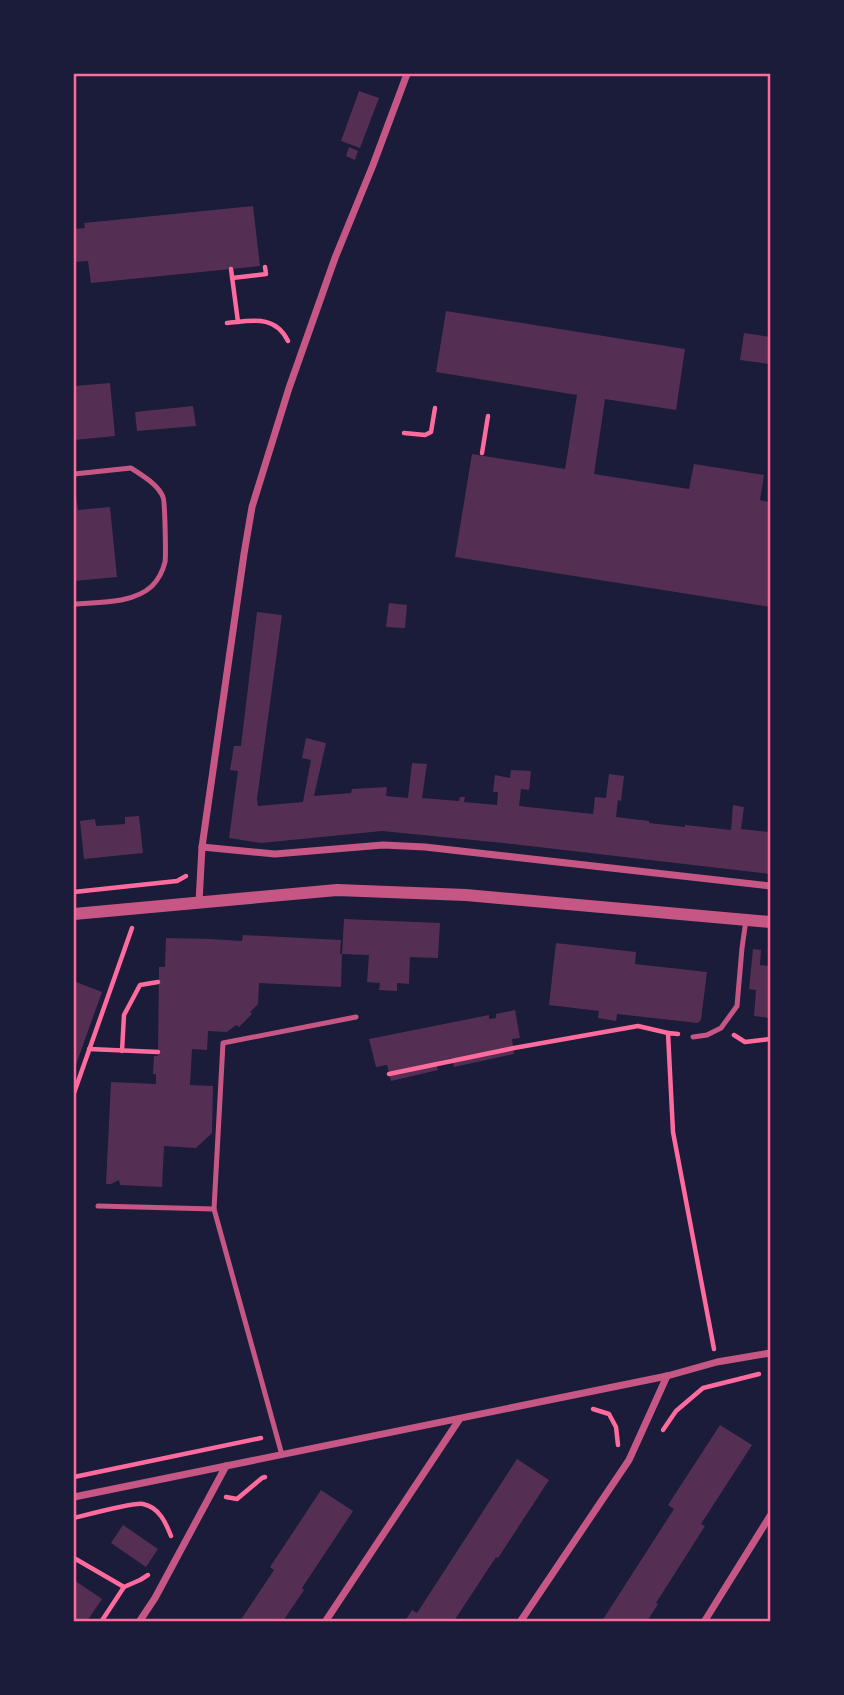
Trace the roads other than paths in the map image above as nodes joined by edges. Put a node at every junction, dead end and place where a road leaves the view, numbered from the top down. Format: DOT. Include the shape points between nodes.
graph roads {
  1 [pos="407,74"];
  2 [pos="74,474"];
  3 [pos="74,604"];
  4 [pos="202,847"];
  5 [pos="771,886"];
  6 [pos="199,902"];
  7 [pos="74,914"];
  8 [pos="746,920"];
  9 [pos="771,922"];
  10 [pos="356,1017"];
  11 [pos="693,1037"];
  12 [pos="98,1206"];
  13 [pos="214,1209"];
  14 [pos="771,1353"];
  15 [pos="667,1376"];
  16 [pos="459,1420"];
  17 [pos="282,1455"];
  18 [pos="226,1466"];
  19 [pos="74,1497"];
  20 [pos="771,1516"];
  21 [pos="139,1622"];
  22 [pos="325,1622"];
  23 [pos="520,1622"];
  24 [pos="704,1622"];
  1 -- 4 [label="street" via="335,258 253,507"];
  2 -- 3 [label="lane" via="131,468 155,486 163,497 165,562 152,586 137,595"];
  4 -- 5 [label="street" via="275,854 383,845 425,847"];
  4 -- 6 [label="street"];
  6 -- 7 [label="street"];
  6 -- 8 [label="street" via="337,890 454,894"];
  8 -- 9 [label="street"];
  8 -- 11 [label="lane" via="737,1006 721,1028"];
  10 -- 13 [label="lane" via="223,1043"];
  12 -- 13 [label="lane"];
  13 -- 17 [label="lane"];
  14 -- 15 [label="street"];
  15 -- 16 [label="street"];
  15 -- 23 [label="street" via="629,1460"];
  16 -- 17 [label="street"];
  16 -- 22 [label="street"];
  17 -- 18 [label="street"];
  18 -- 19 [label="street"];
  18 -- 21 [label="street"];
  20 -- 24 [label="street"];
}
